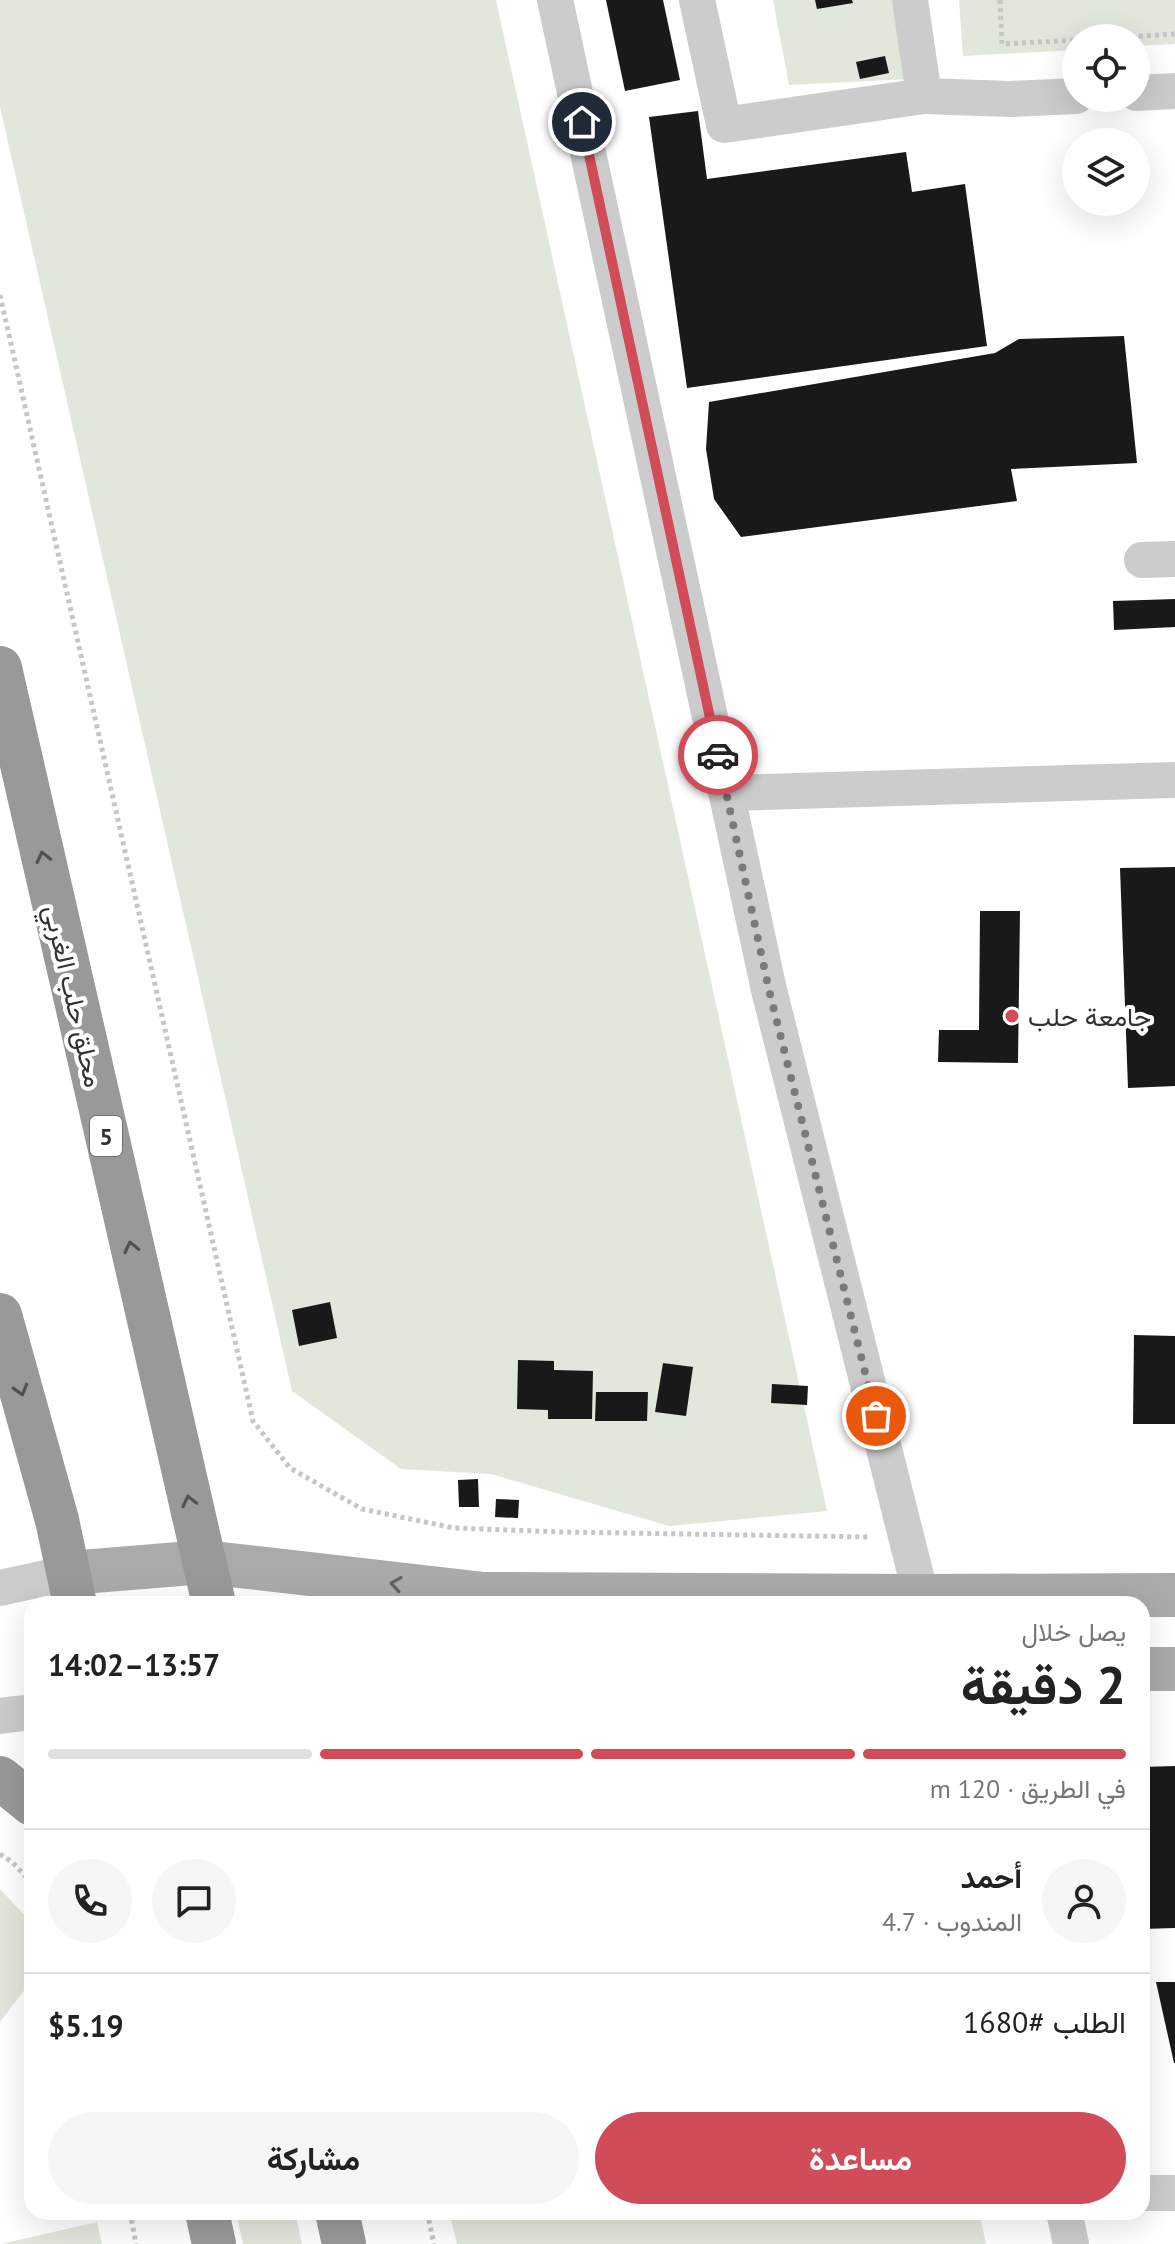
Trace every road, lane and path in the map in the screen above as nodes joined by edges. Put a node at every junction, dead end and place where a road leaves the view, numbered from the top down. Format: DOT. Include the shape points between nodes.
graph roads {
  1 [pos="555,0"];
  2 [pos="697,0"];
  3 [pos="910,0"];
  4 [pos="1000,0"];
  5 [pos="1175,34"];
  6 [pos="1150,35"];
  7 [pos="1062,41"];
  8 [pos="1175,91"];
  9 [pos="1150,92"];
  10 [pos="924,96"];
  11 [pos="1062,97"];
  12 [pos="0,295"];
  13 [pos="0,668"];
  14 [pos="1175,780"];
  15 [pos="726,793"];
  16 [pos="0,1315"];
  17 [pos="907,1538"];
  18 [pos="204,1562"];
  19 [pos="0,1588"];
  20 [pos="72,1588"];
  21 [pos="1175,1595"];
  22 [pos="212,1596"];
  23 [pos="921,1596"];
  24 [pos="1150,1669"];
  25 [pos="1175,1669"];
  26 [pos="24,1713"];
  27 [pos="0,1716"];
  28 [pos="0,1778"];
  29 [pos="24,1798"];
  30 [pos="0,1854"];
  31 [pos="24,1875"];
  32 [pos="1150,2193"];
  33 [pos="1175,2193"];
  34 [pos="132,2220"];
  35 [pos="209,2220"];
  36 [pos="339,2220"];
  37 [pos="429,2220"];
  38 [pos="1066,2220"];
  39 [pos="136,2244"];
  40 [pos="214,2244"];
  41 [pos="344,2244"];
  42 [pos="434,2244"];
  43 [pos="1071,2244"];
  1 -- 15 [label="street"];
  2 -- 10 [label="street" via="724,125"];
  3 -- 10 [label="street"];
  4 -- 7 [label="path" via="1002,44"];
  5 -- 6 [label="path"];
  8 -- 9 [label="street"];
  10 -- 11 [label="street"];
  12 -- 17 [label="path" via="253,1421 290,1468 362,1509 454,1528"];
  18 -- 13 [label="highway, محلق حلب الغربي / 5, one-way"];
  14 -- 15 [label="street"];
  15 -- 17 [label="street" via="769,990"];
  16 -- 20 [label="highway, one-way"];
  17 -- 23 [label="street"];
  18 -- 20 [label="main road"];
  18 -- 22 [label="highway, محلق حلب الغربي / 5"];
  23 -- 18 [label="main road, one-way" via="484,1594"];
  19 -- 20 [label="street"];
  21 -- 23 [label="main road"];
  24 -- 25 [label="main road"];
  26 -- 27 [label="street"];
  28 -- 29 [label="highway"];
  30 -- 31 [label="path"];
  32 -- 33 [label="street"];
  34 -- 39 [label="path"];
  35 -- 40 [label="highway"];
  36 -- 41 [label="highway"];
  37 -- 42 [label="path"];
  38 -- 43 [label="street"];
}
